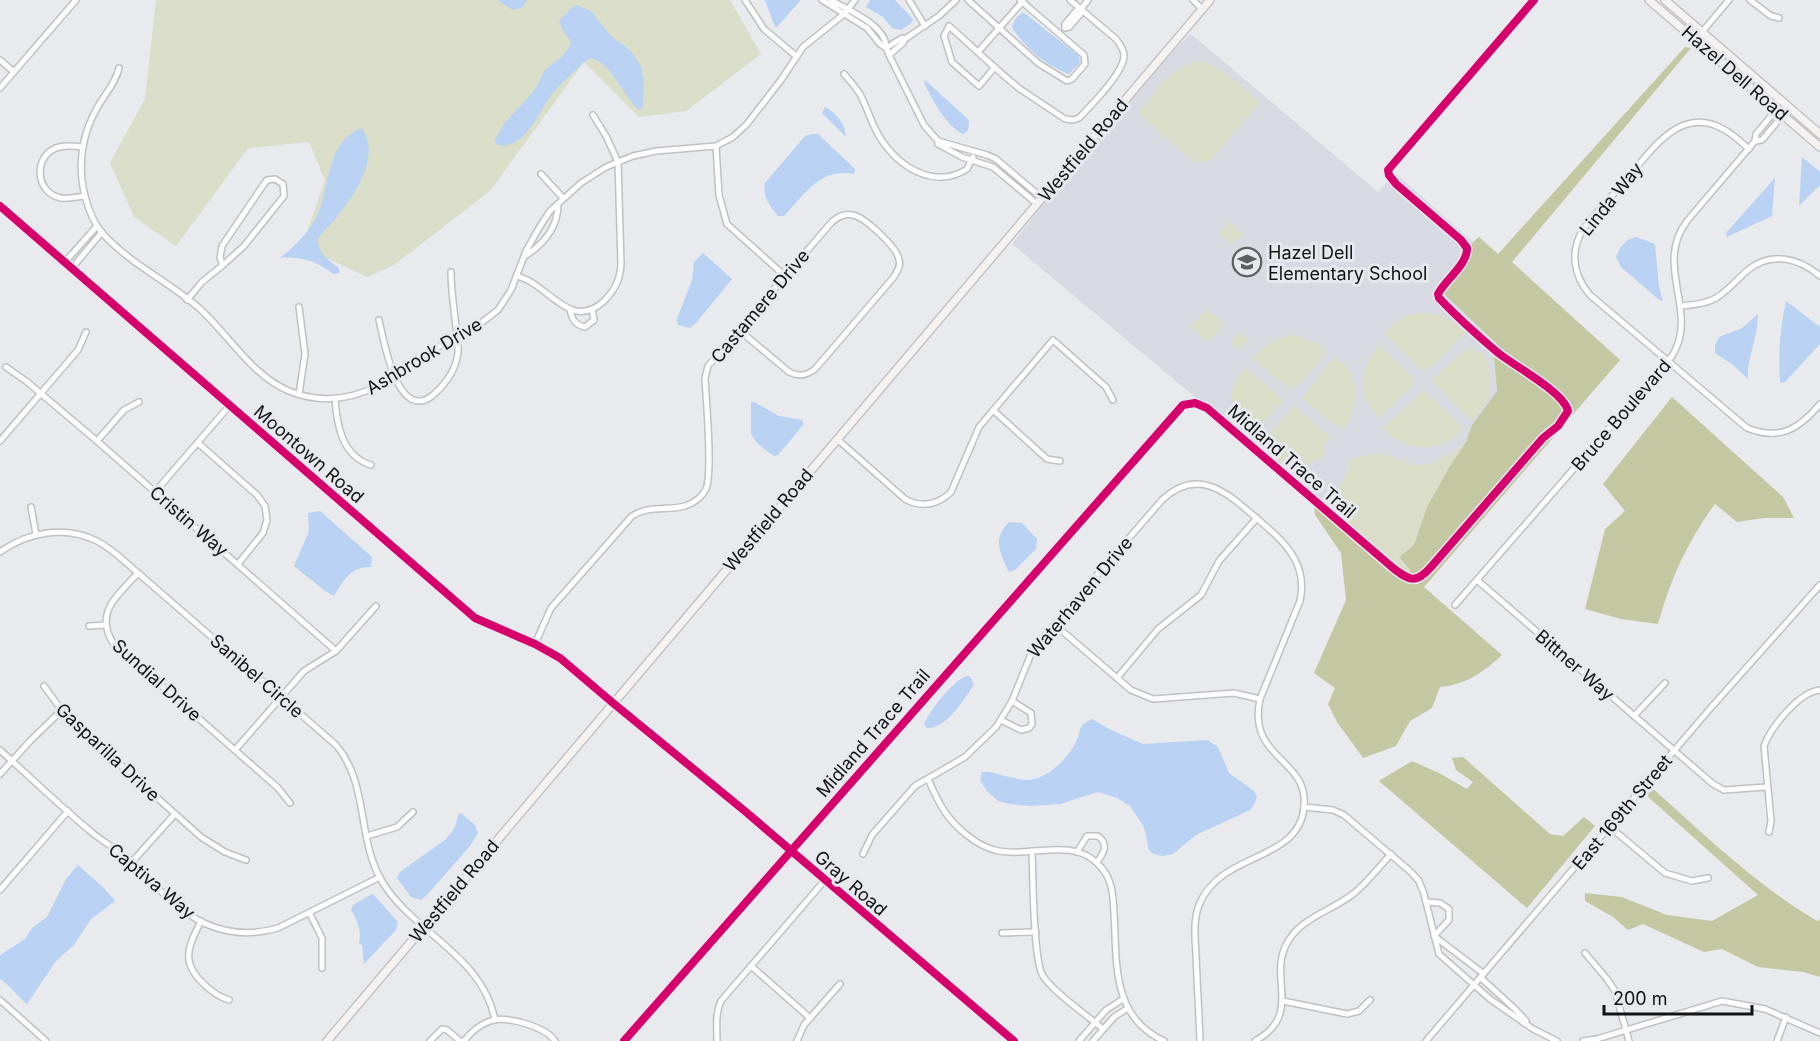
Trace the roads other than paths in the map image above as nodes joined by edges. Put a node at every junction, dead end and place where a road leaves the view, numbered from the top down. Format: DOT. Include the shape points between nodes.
graph roads {
  1 [pos="76,0"];
  2 [pos="745,0"];
  3 [pos="822,0"];
  4 [pos="831,0"];
  5 [pos="855,0"];
  6 [pos="909,0"];
  7 [pos="956,0"];
  8 [pos="968,0"];
  9 [pos="1070,0"];
  10 [pos="1088,0"];
  11 [pos="1193,0"];
  12 [pos="1210,0"];
  13 [pos="1649,0"];
  14 [pos="1665,0"];
  15 [pos="1730,0"];
  16 [pos="1750,0"];
  17 [pos="1022,1"];
  18 [pos="1081,9"];
  19 [pos="1202,9"];
  20 [pos="847,12"];
  21 [pos="1779,18"];
  22 [pos="925,26"];
  23 [pos="1000,27"];
  24 [pos="1702,32"];
  25 [pos="1059,34"];
  26 [pos="905,39"];
  27 [pos="886,48"];
  28 [pos="978,52"];
  29 [pos="889,55"];
  30 [pos="796,56"];
  31 [pos="0,60"];
  32 [pos="995,67"];
  33 [pos="119,68"];
  34 [pos="14,72"];
  35 [pos="844,74"];
  36 [pos="0,88"];
  37 [pos="1777,109"];
  38 [pos="593,115"];
  39 [pos="1783,115"];
  40 [pos="1820,134"];
  41 [pos="938,141"];
  42 [pos="1755,141"];
  43 [pos="716,146"];
  44 [pos="83,147"];
  45 [pos="1820,147"];
  46 [pos="1749,149"];
  47 [pos="975,151"];
  48 [pos="973,159"];
  49 [pos="618,162"];
  50 [pos="541,174"];
  51 [pos="85,196"];
  52 [pos="563,198"];
  53 [pos="1040,201"];
  54 [pos="558,204"];
  55 [pos="0,206"];
  56 [pos="97,226"];
  57 [pos="102,232"];
  58 [pos="524,257"];
  59 [pos="65,262"];
  60 [pos="223,265"];
  61 [pos="72,268"];
  62 [pos="451,272"];
  63 [pos="517,276"];
  64 [pos="785,276"];
  65 [pos="1820,276"];
  66 [pos="187,300"];
  67 [pos="1680,306"];
  68 [pos="299,307"];
  69 [pos="592,309"];
  70 [pos="570,310"];
  71 [pos="379,320"];
  72 [pos="739,330"];
  73 [pos="86,332"];
  74 [pos="457,335"];
  75 [pos="1668,361"];
  76 [pos="6,367"];
  77 [pos="394,375"];
  78 [pos="41,393"];
  79 [pos="299,394"];
  80 [pos="336,399"];
  81 [pos="1113,400"];
  82 [pos="139,402"];
  83 [pos="1820,404"];
  84 [pos="230,405"];
  85 [pos="993,410"];
  86 [pos="837,439"];
  87 [pos="0,441"];
  88 [pos="97,441"];
  89 [pos="198,443"];
  90 [pos="1060,461"];
  91 [pos="371,465"];
  92 [pos="154,492"];
  93 [pos="31,507"];
  94 [pos="1257,518"];
  95 [pos="36,534"];
  96 [pos="0,552"];
  97 [pos="238,564"];
  98 [pos="138,573"];
  99 [pos="1477,580"];
  100 [pos="1820,585"];
  101 [pos="1455,605"];
  102 [pos="376,606"];
  103 [pos="1054,624"];
  104 [pos="105,625"];
  105 [pos="89,626"];
  106 [pos="535,644"];
  107 [pos="336,651"];
  108 [pos="1117,678"];
  109 [pos="1665,683"];
  110 [pos="44,686"];
  111 [pos="1820,690"];
  112 [pos="280,697"];
  113 [pos="1260,699"];
  114 [pos="1012,701"];
  115 [pos="613,703"];
  116 [pos="61,711"];
  117 [pos="1634,716"];
  118 [pos="1001,720"];
  119 [pos="0,750"];
  120 [pos="234,750"];
  121 [pos="1674,751"];
  122 [pos="12,761"];
  123 [pos="0,774"];
  124 [pos="928,779"];
  125 [pos="1766,787"];
  126 [pos="290,802"];
  127 [pos="1304,807"];
  128 [pos="68,811"];
  129 [pos="413,812"];
  130 [pos="175,814"];
  131 [pos="1610,827"];
  132 [pos="1769,832"];
  133 [pos="367,836"];
  134 [pos="1032,851"];
  135 [pos="1077,852"];
  136 [pos="863,854"];
  137 [pos="1390,854"];
  138 [pos="246,860"];
  139 [pos="1097,862"];
  140 [pos="131,863"];
  141 [pos="380,877"];
  142 [pos="1708,878"];
  143 [pos="825,880"];
  144 [pos="0,890"];
  145 [pos="1426,902"];
  146 [pos="310,914"];
  147 [pos="201,921"];
  148 [pos="424,926"];
  149 [pos="1036,932"];
  150 [pos="1002,933"];
  151 [pos="1434,936"];
  152 [pos="1585,953"];
  153 [pos="751,966"];
  154 [pos="322,968"];
  155 [pos="1482,976"];
  156 [pos="840,984"];
  157 [pos="1474,986"];
  158 [pos="1123,999"];
  159 [pos="0,1000"];
  160 [pos="229,1000"];
  161 [pos="1370,1000"];
  162 [pos="1283,1001"];
  163 [pos="1128,1008"];
  164 [pos="1786,1017"];
  165 [pos="810,1018"];
  166 [pos="495,1020"];
  167 [pos="1095,1022"];
  168 [pos="1103,1029"];
  169 [pos="1533,1029"];
  170 [pos="1626,1031"];
  171 [pos="1820,1033"];
  172 [pos="46,1041"];
  173 [pos="327,1041"];
  174 [pos="430,1041"];
  175 [pos="462,1041"];
  176 [pos="555,1041"];
  177 [pos="717,1041"];
  178 [pos="797,1041"];
  179 [pos="1014,1041"];
  180 [pos="1079,1041"];
  181 [pos="1092,1041"];
  182 [pos="1164,1041"];
  183 [pos="1200,1041"];
  184 [pos="1255,1041"];
  185 [pos="1426,1041"];
  186 [pos="1557,1041"];
  187 [pos="1583,1041"];
  188 [pos="1629,1041"];
  189 [pos="1777,1041"];
  1 -- 34 [label="street"];
  2 -- 30 [label="street" via="764,28"];
  3 -- 20 [label="street"];
  4 -- 20 [label="street"];
  5 -- 20 [label="street"];
  6 -- 22 [label="street"];
  7 -- 22 [label="street"];
  8 -- 23 [label="street"];
  9 -- 18 [label="street"];
  10 -- 18 [label="street"];
  11 -- 19 [label="street"];
  12 -- 19 [label="main road, Westfield Road"];
  13 -- 37 [label="main road, Hazel Dell Road"];
  14 -- 24 [label="main road, Hazel Dell Road"];
  15 -- 24 [label="street"];
  16 -- 21 [label="street"];
  17 -- 23 [label="street"];
  17 -- 25 [label="street"];
  18 -- 25 [label="street"];
  18 -- 32 [label="street" via="1116,39 1124,55 1118,73 1079,118 1065,119"];
  19 -- 53 [label="main road, Westfield Road"];
  20 -- 27 [label="street"];
  20 -- 30 [label="street, Ashbrook Drive"];
  22 -- 26 [label="street"];
  23 -- 25 [label="street" via="1038,63 1069,81 1086,59"];
  23 -- 28 [label="street"];
  24 -- 40 [label="main road, Hazel Dell Road"];
  26 -- 27 [label="street"];
  26 -- 29 [label="street"];
  27 -- 29 [label="street"];
  28 -- 32 [label="street"];
  28 -- 32 [label="street" via="949,26 944,36 952,62 979,86"];
  29 -- 41 [label="street" via="924,125"];
  30 -- 43 [label="street, Ashbrook Drive" via="747,124"];
  31 -- 34 [label="street"];
  33 -- 44 [label="street, Ashbrook Drive" via="92,118"];
  34 -- 36 [label="street"];
  35 -- 48 [label="street" via="860,94 884,144 915,172 936,178 950,176 967,169"];
  37 -- 39 [label="main road, Hazel Dell Road"];
  37 -- 42 [label="street, Bruce Boulevard" via="1755,134"];
  38 -- 49 [label="street"];
  39 -- 42 [label="street, Bruce Boulevard" via="1762,140"];
  39 -- 45 [label="main road, Hazel Dell Road"];
  41 -- 47 [label="street"];
  41 -- 48 [label="street" via="947,150"];
  42 -- 46 [label="street, Bruce Boulevard"];
  43 -- 49 [label="street, Ashbrook Drive" via="656,151"];
  43 -- 64 [label="street" via="719,195 727,224"];
  44 -- 51 [label="street, Ashbrook Drive" via="81,172"];
  44 -- 51 [label="street" via="53,149 40,172 44,186 55,196"];
  46 -- 67 [label="street, Bruce Boulevard" via="1677,235 1673,251"];
  46 -- 75 [label="street, Linda Way" via="1723,128 1713,125 1701,123 1675,129 1654,147 1578,238 1574,257 1581,284"];
  47 -- 48 [label="street"];
  47 -- 53 [label="street" via="996,159"];
  48 -- 53 [label="street" via="1000,172"];
  49 -- 52 [label="street, Ashbrook Drive" via="590,176"];
  49 -- 69 [label="street" via="620,274 613,292"];
  50 -- 52 [label="street"];
  51 -- 56 [label="street, Ashbrook Drive"];
  52 -- 54 [label="street, Ashbrook Drive"];
  53 -- 86 [label="main road, Westfield Road"];
  54 -- 58 [label="street, Ashbrook Drive" via="539,228"];
  54 -- 58 [label="street" via="551,231 538,248"];
  55 -- 59 [label="street, Moontown Road"];
  56 -- 57 [label="street, Ashbrook Drive"];
  56 -- 59 [label="street"];
  57 -- 61 [label="street"];
  57 -- 66 [label="street, Ashbrook Drive" via="126,256"];
  58 -- 63 [label="street, Ashbrook Drive"];
  59 -- 61 [label="street, Moontown Road"];
  60 -- 60 [label="street" via="244,246 284,196 280,181 267,180 225,240 220,254"];
  60 -- 66 [label="street"];
  61 -- 84 [label="street, Moontown Road"];
  62 -- 74 [label="street"];
  63 -- 70 [label="street"];
  63 -- 74 [label="street, Ashbrook Drive" via="498,310"];
  64 -- 72 [label="street, Castamere Drive"];
  64 -- 72 [label="street, Castamere Drive" via="833,220 843,215 858,216 893,247 900,261 893,278 816,368 803,375 782,368"];
  65 -- 67 [label="street" via="1798,261 1777,258 1755,264 1718,297"];
  66 -- 79 [label="street, Ashbrook Drive" via="260,373"];
  67 -- 75 [label="street, Bruce Boulevard" via="1681,337"];
  68 -- 79 [label="street" via="305,354"];
  69 -- 70 [label="street"];
  69 -- 70 [label="street" via="594,320 585,327 574,322"];
  71 -- 77 [label="street"];
  72 -- 106 [label="street, Castamere Drive" via="706,373 709,474 704,492 688,505 648,508 632,516 551,608"];
  73 -- 78 [label="street" via="78,350"];
  74 -- 77 [label="street, Ashbrook Drive"];
  74 -- 77 [label="street" via="455,366 430,398 408,398"];
  75 -- 83 [label="street, Linda Way" via="1754,431 1769,434 1796,428"];
  75 -- 99 [label="street, Bruce Boulevard"];
  76 -- 78 [label="street, Cristin Way"];
  77 -- 80 [label="street, Ashbrook Drive" via="364,393"];
  78 -- 87 [label="street"];
  78 -- 88 [label="street, Cristin Way"];
  79 -- 80 [label="street, Ashbrook Drive"];
  80 -- 91 [label="street" via="338,428 347,448 359,461"];
  81 -- 85 [label="street" via="1106,387 1053,340"];
  82 -- 88 [label="street" via="124,410"];
  84 -- 89 [label="street"];
  84 -- 106 [label="street, Moontown Road" via="475,618"];
  85 -- 86 [label="street" via="973,438 951,492 931,504 905,499"];
  85 -- 90 [label="street" via="1047,459"];
  86 -- 115 [label="main road, Westfield Road"];
  88 -- 92 [label="street, Cristin Way"];
  89 -- 92 [label="street"];
  89 -- 97 [label="street" via="265,506 267,520 263,533"];
  92 -- 97 [label="street, Cristin Way"];
  93 -- 95 [label="street"];
  94 -- 103 [label="street, Waterhaven Drive" via="1225,491 1213,486 1195,484 1176,490 1162,500"];
  94 -- 108 [label="street" via="1219,561 1200,595 1158,629"];
  94 -- 113 [label="street" via="1292,552 1302,588"];
  95 -- 96 [label="street, Sanibel Circle"];
  95 -- 98 [label="street, Sanibel Circle" via="65,533 90,538"];
  97 -- 107 [label="street, Cristin Way"];
  98 -- 104 [label="street, Sundial Drive" via="111,604"];
  98 -- 112 [label="street, Sanibel Circle"];
  99 -- 101 [label="street, Bruce Boulevard"];
  99 -- 117 [label="street, Bittner Way"];
  100 -- 121 [label="street, East 169th Street"];
  102 -- 107 [label="street"];
  103 -- 108 [label="street"];
  103 -- 114 [label="street, Waterhaven Drive" via="1030,655"];
  104 -- 105 [label="street"];
  104 -- 120 [label="street, Sundial Drive" via="117,648"];
  106 -- 115 [label="street, Moontown Road" via="560,658"];
  107 -- 112 [label="street" via="308,666"];
  108 -- 113 [label="street" via="1136,693 1153,699 1234,693"];
  109 -- 117 [label="street"];
  110 -- 116 [label="street, Gasparilla Drive"];
  111 -- 125 [label="street" via="1802,696 1768,734 1764,746"];
  112 -- 120 [label="street"];
  112 -- 133 [label="street, Sanibel Circle" via="346,758 355,775"];
  113 -- 127 [label="street" via="1257,720 1262,736 1298,778"];
  114 -- 118 [label="street, Waterhaven Drive"];
  114 -- 118 [label="street" via="1031,713 1032,724 1021,730"];
  115 -- 143 [label="street, Gray Road"];
  115 -- 148 [label="main road, Westfield Road"];
  116 -- 122 [label="street"];
  116 -- 130 [label="street, Gasparilla Drive"];
  117 -- 121 [label="street, Bittner Way"];
  118 -- 124 [label="street, Waterhaven Drive" via="972,752"];
  119 -- 122 [label="street, Captiva Way"];
  120 -- 126 [label="street, Sundial Drive"];
  121 -- 125 [label="street, Bittner Way" via="1724,790"];
  121 -- 131 [label="street, East 169th Street"];
  122 -- 123 [label="street"];
  122 -- 128 [label="street, Captiva Way"];
  124 -- 134 [label="street" via="948,816 981,844 998,851"];
  124 -- 136 [label="street, Waterhaven Drive" via="915,786 872,835"];
  125 -- 132 [label="street"];
  127 -- 137 [label="street" via="1340,812"];
  127 -- 183 [label="street" via="1299,824 1285,842 1222,874 1202,898 1195,922"];
  128 -- 140 [label="street, Captiva Way"];
  128 -- 144 [label="street"];
  129 -- 133 [label="street" via="397,827"];
  130 -- 138 [label="street, Gasparilla Drive" via="213,846"];
  130 -- 140 [label="street"];
  131 -- 142 [label="street" via="1665,873 1692,880"];
  131 -- 155 [label="street, East 169th Street"];
  133 -- 141 [label="street, Sanibel Circle"];
  134 -- 135 [label="street"];
  134 -- 149 [label="street"];
  135 -- 139 [label="street"];
  135 -- 139 [label="street" via="1087,836 1098,836 1105,845"];
  137 -- 145 [label="street" via="1419,881"];
  137 -- 162 [label="street" via="1358,890 1302,924 1291,936 1282,957"];
  139 -- 158 [label="street" via="1112,887"];
  140 -- 147 [label="street, Captiva Way"];
  141 -- 146 [label="street, Captiva Way"];
  141 -- 148 [label="street, Sanibel Circle" via="395,900"];
  143 -- 153 [label="street"];
  143 -- 179 [label="street, Gray Road"];
  145 -- 151 [label="street"];
  145 -- 151 [label="street" via="1440,903 1449,909 1449,920"];
  146 -- 147 [label="street, Captiva Way" via="254,933 230,931"];
  146 -- 154 [label="street" via="322,938"];
  147 -- 160 [label="street" via="189,945 190,966 214,994"];
  148 -- 166 [label="street, Sanibel Circle" via="467,966 488,995"];
  148 -- 173 [label="main road, Westfield Road"];
  149 -- 150 [label="street"];
  149 -- 167 [label="street" via="1043,976"];
  151 -- 155 [label="street"];
  151 -- 157 [label="street" via="1439,954"];
  152 -- 170 [label="street" via="1615,991"];
  153 -- 165 [label="street"];
  153 -- 177 [label="street" via="721,1001"];
  155 -- 157 [label="street, East 169th Street"];
  155 -- 169 [label="street"];
  156 -- 165 [label="street"];
  157 -- 169 [label="street"];
  157 -- 185 [label="street, East 169th Street"];
  158 -- 163 [label="street"];
  158 -- 167 [label="street"];
  159 -- 172 [label="street"];
  161 -- 162 [label="street" via="1359,1011 1347,1014"];
  162 -- 184 [label="street" via="1272,1028"];
  163 -- 168 [label="street" via="1118,1012"];
  163 -- 182 [label="street" via="1141,1025"];
  164 -- 170 [label="street" via="1722,1001"];
  164 -- 171 [label="street"];
  164 -- 189 [label="street"];
  165 -- 178 [label="street"];
  166 -- 175 [label="street" via="481,1025"];
  166 -- 176 [label="street" via="539,1028"];
  167 -- 168 [label="street"];
  167 -- 180 [label="street"];
  168 -- 181 [label="street"];
  169 -- 186 [label="street"];
  170 -- 187 [label="street"];
  170 -- 188 [label="street"];
  174 -- 175 [label="street" via="442,1029"];
}
